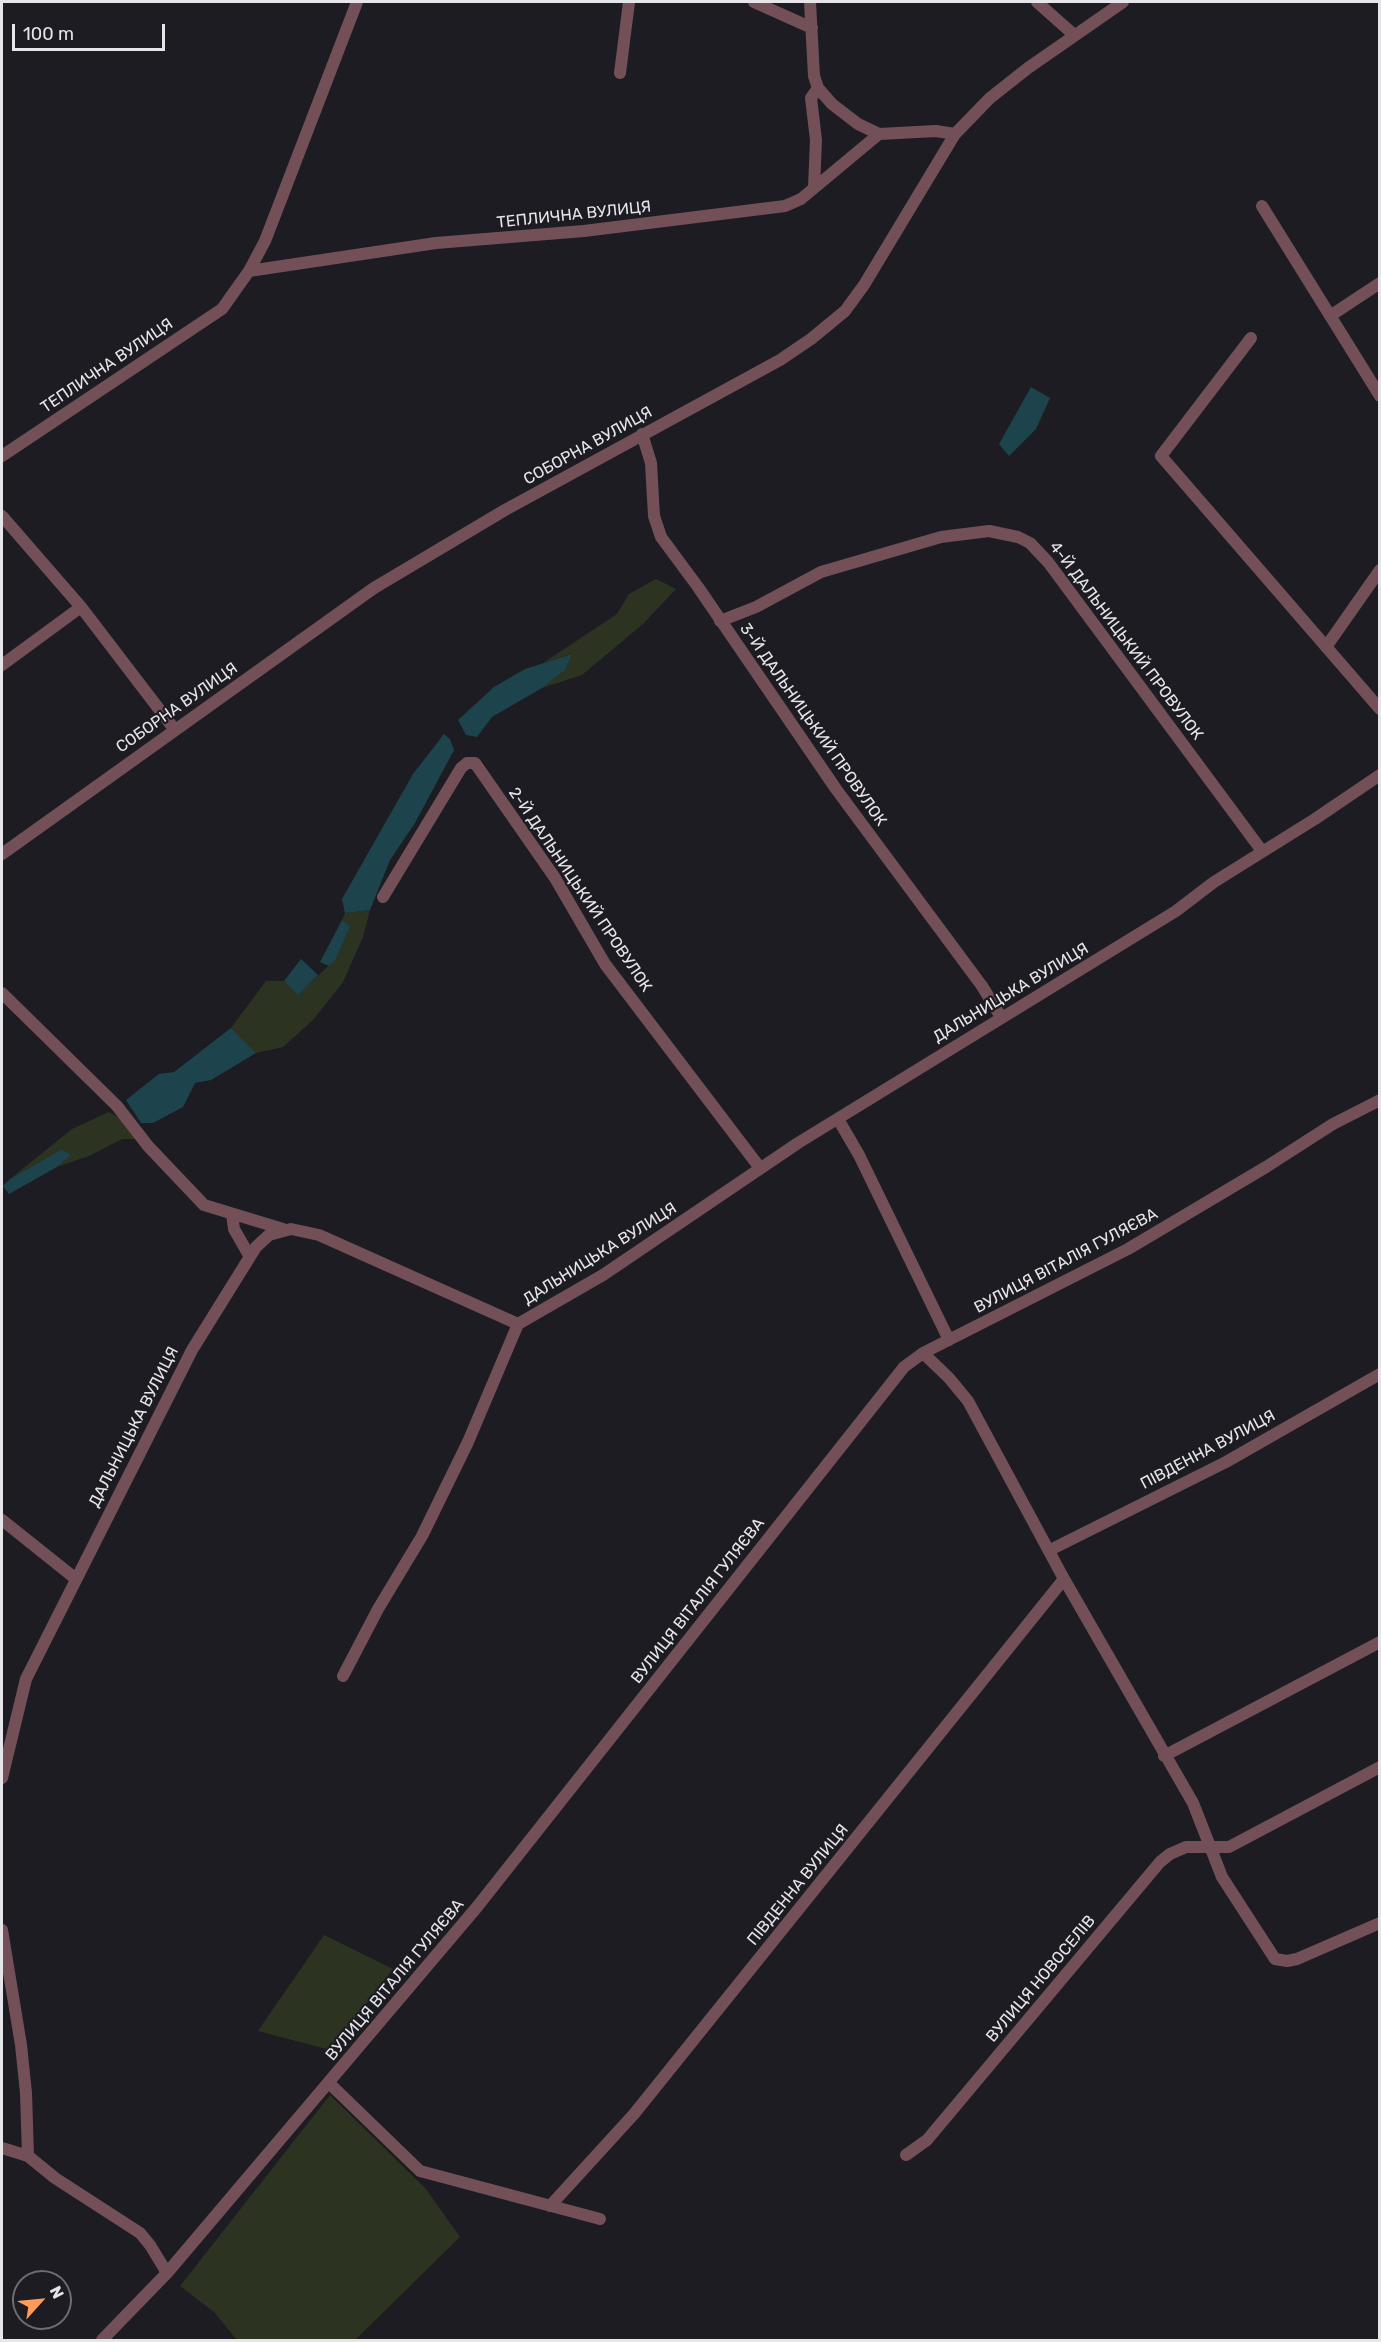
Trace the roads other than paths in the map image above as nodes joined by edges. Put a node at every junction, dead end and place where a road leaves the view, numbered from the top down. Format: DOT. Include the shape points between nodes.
graph roads {
  1 [pos="357,2"];
  2 [pos="629,2"];
  3 [pos="754,2"];
  4 [pos="810,2"];
  5 [pos="1037,2"];
  6 [pos="1123,2"];
  7 [pos="812,28"];
  8 [pos="1073,33"];
  9 [pos="620,73"];
  10 [pos="818,87"];
  11 [pos="879,134"];
  12 [pos="955,134"];
  13 [pos="814,187"];
  14 [pos="1262,206"];
  15 [pos="249,271"];
  16 [pos="1380,283"];
  17 [pos="1330,316"];
  18 [pos="1251,338"];
  19 [pos="1380,396"];
  20 [pos="642,434"];
  21 [pos="2,456"];
  22 [pos="2,516"];
  23 [pos="1380,570"];
  24 [pos="81,607"];
  25 [pos="720,621"];
  26 [pos="1326,647"];
  27 [pos="2,665"];
  28 [pos="1380,709"];
  29 [pos="175,730"];
  30 [pos="1380,775"];
  31 [pos="1262,851"];
  32 [pos="2,854"];
  33 [pos="383,897"];
  34 [pos="2,993"];
  35 [pos="1001,1017"];
  36 [pos="1380,1100"];
  37 [pos="838,1119"];
  38 [pos="760,1168"];
  39 [pos="232,1214"];
  40 [pos="283,1229"];
  41 [pos="250,1257"];
  42 [pos="518,1324"];
  43 [pos="949,1340"];
  44 [pos="923,1353"];
  45 [pos="1380,1374"];
  46 [pos="2,1520"];
  47 [pos="1050,1550"];
  48 [pos="76,1579"];
  49 [pos="1064,1579"];
  50 [pos="1380,1641"];
  51 [pos="343,1676"];
  52 [pos="7,1727"];
  53 [pos="1164,1756"];
  54 [pos="1380,1767"];
  55 [pos="2,1778"];
  56 [pos="1212,1848"];
  57 [pos="1380,1923"];
  58 [pos="2,1930"];
  59 [pos="330,2083"];
  60 [pos="2,2148"];
  61 [pos="906,2155"];
  62 [pos="28,2156"];
  63 [pos="550,2206"];
  64 [pos="600,2219"];
  65 [pos="167,2273"];
  66 [pos="102,2340"];
  1 -- 15 [label="street, ТЕПЛИЧНА ВУЛИЦЯ" via="270,229"];
  2 -- 9 [label="street"];
  3 -- 7 [label="street"];
  4 -- 7 [label="street"];
  5 -- 8 [label="street"];
  6 -- 8 [label="street, СОБОРНА ВУЛИЦЯ"];
  7 -- 10 [label="street" via="813,71"];
  8 -- 12 [label="street, СОБОРНА ВУЛИЦЯ" via="1009,82"];
  10 -- 11 [label="street" via="849,119"];
  10 -- 13 [label="street" via="811,98 816,140"];
  11 -- 12 [label="street"];
  11 -- 13 [label="street, ТЕПЛИЧНА ВУЛИЦЯ"];
  12 -- 20 [label="street, СОБОРНА ВУЛИЦЯ" via="864,285 834,321 780,360"];
  13 -- 15 [label="street, ТЕПЛИЧНА ВУЛИЦЯ" via="792,203 772,208 584,231 436,243"];
  14 -- 17 [label="street"];
  15 -- 21 [label="street, ТЕПЛИЧНА ВУЛИЦЯ" via="222,309"];
  16 -- 17 [label="street"];
  17 -- 19 [label="street"];
  18 -- 26 [label="street" via="1161,456"];
  20 -- 25 [label="street, 3-Й ДАЛЬНИЦЬКИЙ ПРОВУЛОК" via="651,463 657,527"];
  20 -- 29 [label="street, СОБОРНА ВУЛИЦЯ" via="374,588"];
  22 -- 24 [label="street"];
  23 -- 26 [label="street"];
  24 -- 27 [label="street"];
  24 -- 29 [label="street"];
  25 -- 31 [label="street, 4-Й ДАЛЬНИЦЬКИЙ ПРОВУЛОК" via="756,607 821,572 941,537 990,531 1018,537 1030,543 1048,562"];
  25 -- 35 [label="street, 3-Й ДАЛЬНИЦЬКИЙ ПРОВУЛОК"];
  26 -- 28 [label="street"];
  29 -- 32 [label="street, СОБОРНА ВУЛИЦЯ"];
  30 -- 31 [label="street, ДАЛЬНИЦЬКА ВУЛИЦЯ"];
  31 -- 35 [label="street, ДАЛЬНИЦЬКА ВУЛИЦЯ" via="1176,911"];
  33 -- 38 [label="street, 2-Й ДАЛЬНИЦЬКИЙ ПРОВУЛОК" via="461,768 467,762 475,763 555,878 605,964"];
  34 -- 39 [label="street" via="117,1106 197,1199"];
  35 -- 37 [label="street, ДАЛЬНИЦЬКА ВУЛИЦЯ"];
  36 -- 43 [label="street, ВУЛИЦЯ ВІТАЛІЯ ГУЛЯЄВА" via="1128,1248"];
  37 -- 38 [label="street, ДАЛЬНИЦЬКА ВУЛИЦЯ"];
  37 -- 43 [label="street"];
  38 -- 42 [label="street, ДАЛЬНИЦЬКА ВУЛИЦЯ" via="603,1275"];
  39 -- 40 [label="street"];
  39 -- 41 [label="street" via="234,1229"];
  40 -- 41 [label="street, ДАЛЬНИЦЬКА ВУЛИЦЯ" via="264,1238"];
  40 -- 42 [label="street, ДАЛЬНИЦЬКА ВУЛИЦЯ" via="319,1235"];
  41 -- 48 [label="street, ДАЛЬНИЦЬКА ВУЛИЦЯ" via="192,1350"];
  42 -- 51 [label="street" via="432,1515"];
  43 -- 44 [label="street, ВУЛИЦЯ ВІТАЛІЯ ГУЛЯЄВА"];
  44 -- 47 [label="street" via="968,1401"];
  44 -- 59 [label="street, ВУЛИЦЯ ВІТАЛІЯ ГУЛЯЄВА" via="904,1367 477,1907"];
  45 -- 47 [label="street, ПІВДЕННА ВУЛИЦЯ" via="1226,1462"];
  46 -- 48 [label="street"];
  47 -- 49 [label="street"];
  48 -- 52 [label="street, ДАЛЬНИЦЬКА ВУЛИЦЯ" via="26,1679"];
  49 -- 53 [label="street"];
  49 -- 63 [label="street, ПІВДЕННА ВУЛИЦЯ" via="634,2114"];
  50 -- 53 [label="street"];
  52 -- 55 [label="street, ДАЛЬНИЦЬКА ВУЛИЦЯ"];
  53 -- 56 [label="street" via="1193,1803"];
  54 -- 56 [label="street, ВУЛИЦЯ НОВОСЕЛІВ" via="1229,1847"];
  56 -- 57 [label="street" via="1222,1877 1275,1959 1297,1959"];
  56 -- 61 [label="street, ВУЛИЦЯ НОВОСЕЛІВ" via="1186,1847 1160,1862 927,2140"];
  58 -- 62 [label="street" via="21,2045"];
  59 -- 63 [label="street" via="420,2171"];
  59 -- 65 [label="street, ВУЛИЦЯ ВІТАЛІЯ ГУЛЯЄВА"];
  60 -- 62 [label="street"];
  62 -- 65 [label="street" via="140,2233"];
  63 -- 64 [label="street"];
  65 -- 66 [label="street"];
}
